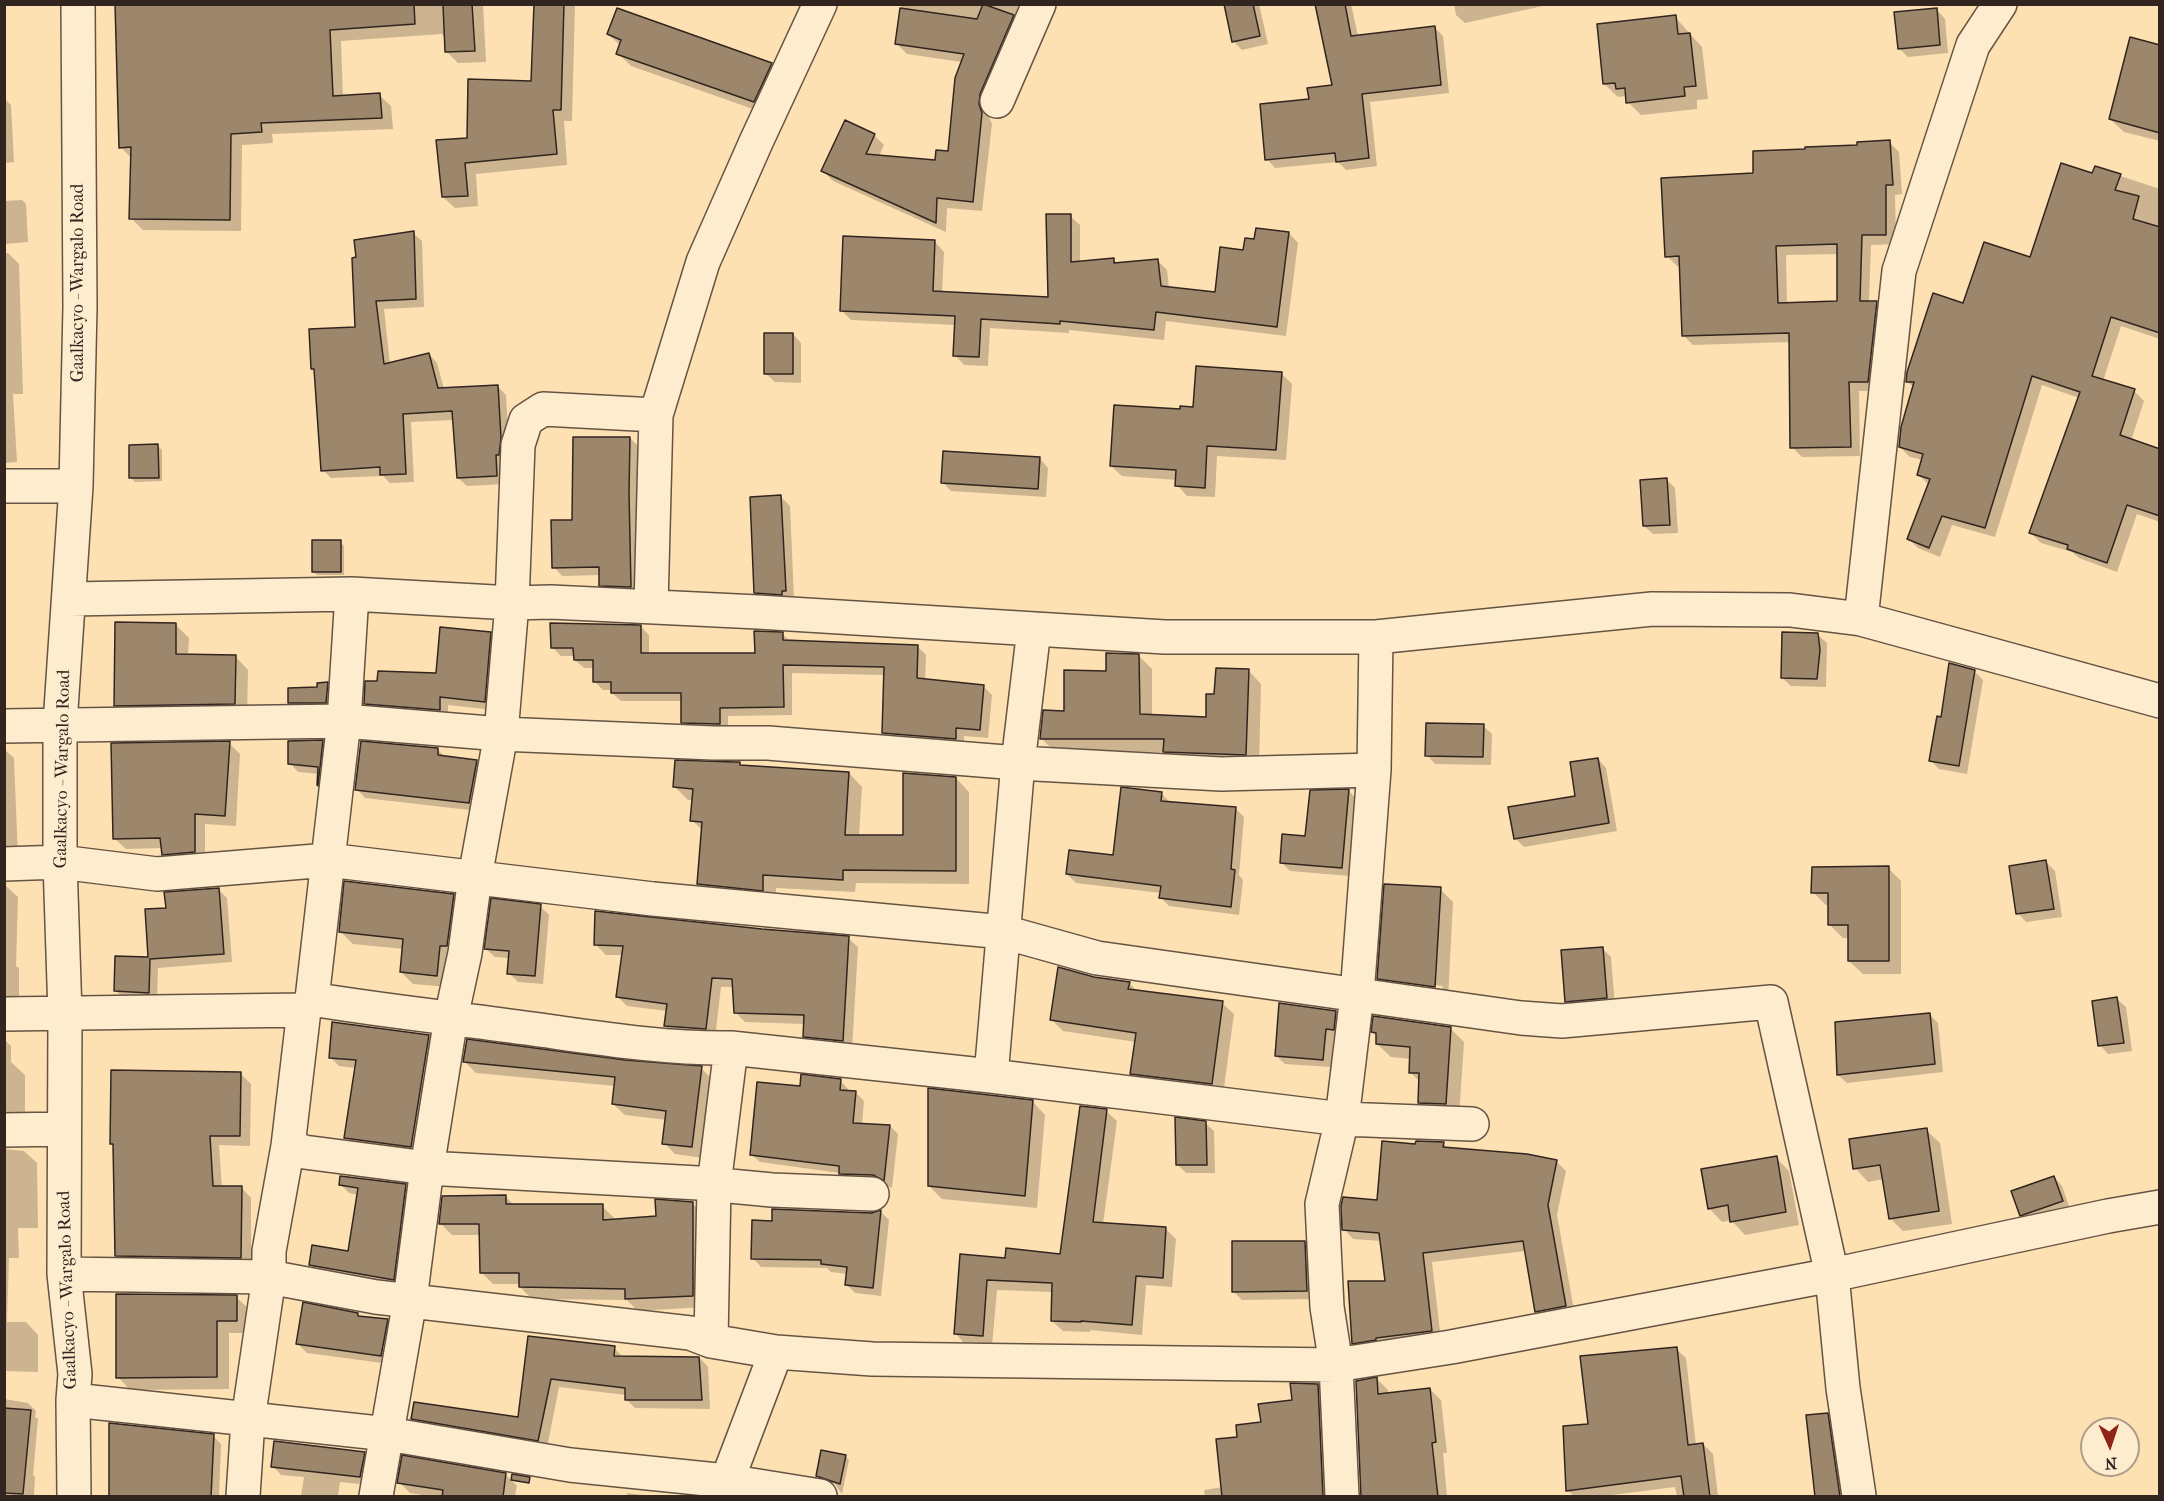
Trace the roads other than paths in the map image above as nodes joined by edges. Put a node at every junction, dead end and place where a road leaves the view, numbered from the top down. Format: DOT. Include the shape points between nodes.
graph roads {
  1 [pos="78,4"];
  2 [pos="820,4"];
  3 [pos="1039,4"];
  4 [pos="2000,4"];
  5 [pos="997,101"];
  6 [pos="656,415"];
  7 [pos="4,486"];
  8 [pos="76,486"];
  9 [pos="352,594"];
  10 [pos="70,599"];
  11 [pos="513,603"];
  12 [pos="651,606"];
  13 [pos="1861,619"];
  14 [pos="1034,628"];
  15 [pos="1376,637"];
  16 [pos="2160,701"];
  17 [pos="344,721"];
  18 [pos="60,724"];
  19 [pos="4,726"];
  20 [pos="501,734"];
  21 [pos="1018,763"];
  22 [pos="1374,770"];
  23 [pos="328,860"];
  24 [pos="60,862"];
  25 [pos="4,864"];
  26 [pos="475,877"];
  27 [pos="1004,932"];
  28 [pos="1357,995"];
  29 [pos="308,1004"];
  30 [pos="4,1014"];
  31 [pos="65,1014"];
  32 [pos="451,1018"];
  33 [pos="731,1048"];
  34 [pos="991,1076"];
  35 [pos="1342,1119"];
  36 [pos="1472,1124"];
  37 [pos="64,1129"];
  38 [pos="4,1130"];
  39 [pos="288,1146"];
  40 [pos="427,1168"];
  41 [pos="714,1185"];
  42 [pos="872,1194"];
  43 [pos="2160,1207"];
  44 [pos="64,1274"];
  45 [pos="1832,1275"];
  46 [pos="269,1277"];
  47 [pos="410,1300"];
  48 [pos="711,1341"];
  49 [pos="776,1352"];
  50 [pos="1336,1365"];
  51 [pos="73,1400"];
  52 [pos="248,1420"];
  53 [pos="388,1434"];
  54 [pos="725,1489"];
  55 [pos="74,1497"];
  56 [pos="243,1497"];
  57 [pos="376,1497"];
  58 [pos="820,1497"];
  59 [pos="1342,1497"];
  60 [pos="1859,1497"];
  1 -- 8 [label="street, Gaalkacyo - Wargalo Road" via="80,308"];
  2 -- 6 [label="street" via="703,262"];
  3 -- 5 [label="street"];
  4 -- 13 [label="street" via="1973,45 1899,271"];
  6 -- 11 [label="street" via="543,409 526,420 518,445"];
  6 -- 12 [label="street"];
  7 -- 8 [label="street"];
  8 -- 10 [label="street, Gaalkacyo - Wargalo Road"];
  9 -- 10 [label="street"];
  9 -- 11 [label="street"];
  9 -- 17 [label="street"];
  10 -- 18 [label="street, Gaalkacyo - Wargalo Road"];
  11 -- 12 [label="street"];
  11 -- 20 [label="street"];
  12 -- 14 [label="street"];
  13 -- 15 [label="street" via="1790,610 1652,609"];
  13 -- 16 [label="street"];
  14 -- 15 [label="street" via="1165,637"];
  14 -- 21 [label="street"];
  15 -- 22 [label="street"];
  17 -- 18 [label="street"];
  17 -- 20 [label="street"];
  17 -- 23 [label="street"];
  18 -- 19 [label="street"];
  18 -- 24 [label="street, Gaalkacyo - Wargalo Road"];
  20 -- 21 [label="street" via="768,743"];
  20 -- 26 [label="street"];
  21 -- 22 [label="street" via="1221,774"];
  21 -- 27 [label="street"];
  22 -- 28 [label="street"];
  23 -- 24 [label="street" via="157,874"];
  23 -- 26 [label="street"];
  23 -- 29 [label="street"];
  24 -- 25 [label="street"];
  24 -- 31 [label="street, Gaalkacyo - Wargalo Road"];
  26 -- 27 [label="street" via="652,899"];
  26 -- 32 [label="street"];
  27 -- 28 [label="street" via="1097,958"];
  27 -- 34 [label="street"];
  28 -- 35 [label="street"];
  28 -- 45 [label="street" via="1562,1022 1771,1002"];
  29 -- 31 [label="street"];
  29 -- 32 [label="street"];
  29 -- 39 [label="street"];
  30 -- 31 [label="street"];
  31 -- 37 [label="street, Gaalkacyo - Wargalo Road"];
  32 -- 33 [label="street" via="604,1039"];
  32 -- 40 [label="street"];
  33 -- 34 [label="street"];
  33 -- 41 [label="street"];
  34 -- 35 [label="street"];
  35 -- 36 [label="street"];
  35 -- 50 [label="street" via="1322,1204 1327,1307"];
  37 -- 38 [label="street"];
  37 -- 44 [label="street, Gaalkacyo - Wargalo Road"];
  39 -- 40 [label="street" via="304,1152"];
  39 -- 46 [label="street" via="269,1251"];
  40 -- 41 [label="street"];
  40 -- 47 [label="street"];
  41 -- 42 [label="street"];
  41 -- 48 [label="street"];
  43 -- 45 [label="street"];
  44 -- 46 [label="street"];
  44 -- 51 [label="street, Gaalkacyo - Wargalo Road" via="75,1374"];
  45 -- 50 [label="street"];
  45 -- 60 [label="street"];
  46 -- 47 [label="street"];
  46 -- 52 [label="street"];
  47 -- 48 [label="street" via="690,1333"];
  47 -- 53 [label="street"];
  48 -- 49 [label="street"];
  49 -- 50 [label="street" via="872,1359"];
  49 -- 54 [label="street"];
  50 -- 59 [label="street"];
  51 -- 52 [label="street"];
  51 -- 55 [label="street, Gaalkacyo - Wargalo Road"];
  52 -- 53 [label="street"];
  52 -- 56 [label="street"];
  53 -- 54 [label="street"];
  53 -- 57 [label="street"];
  54 -- 58 [label="street"];
}
